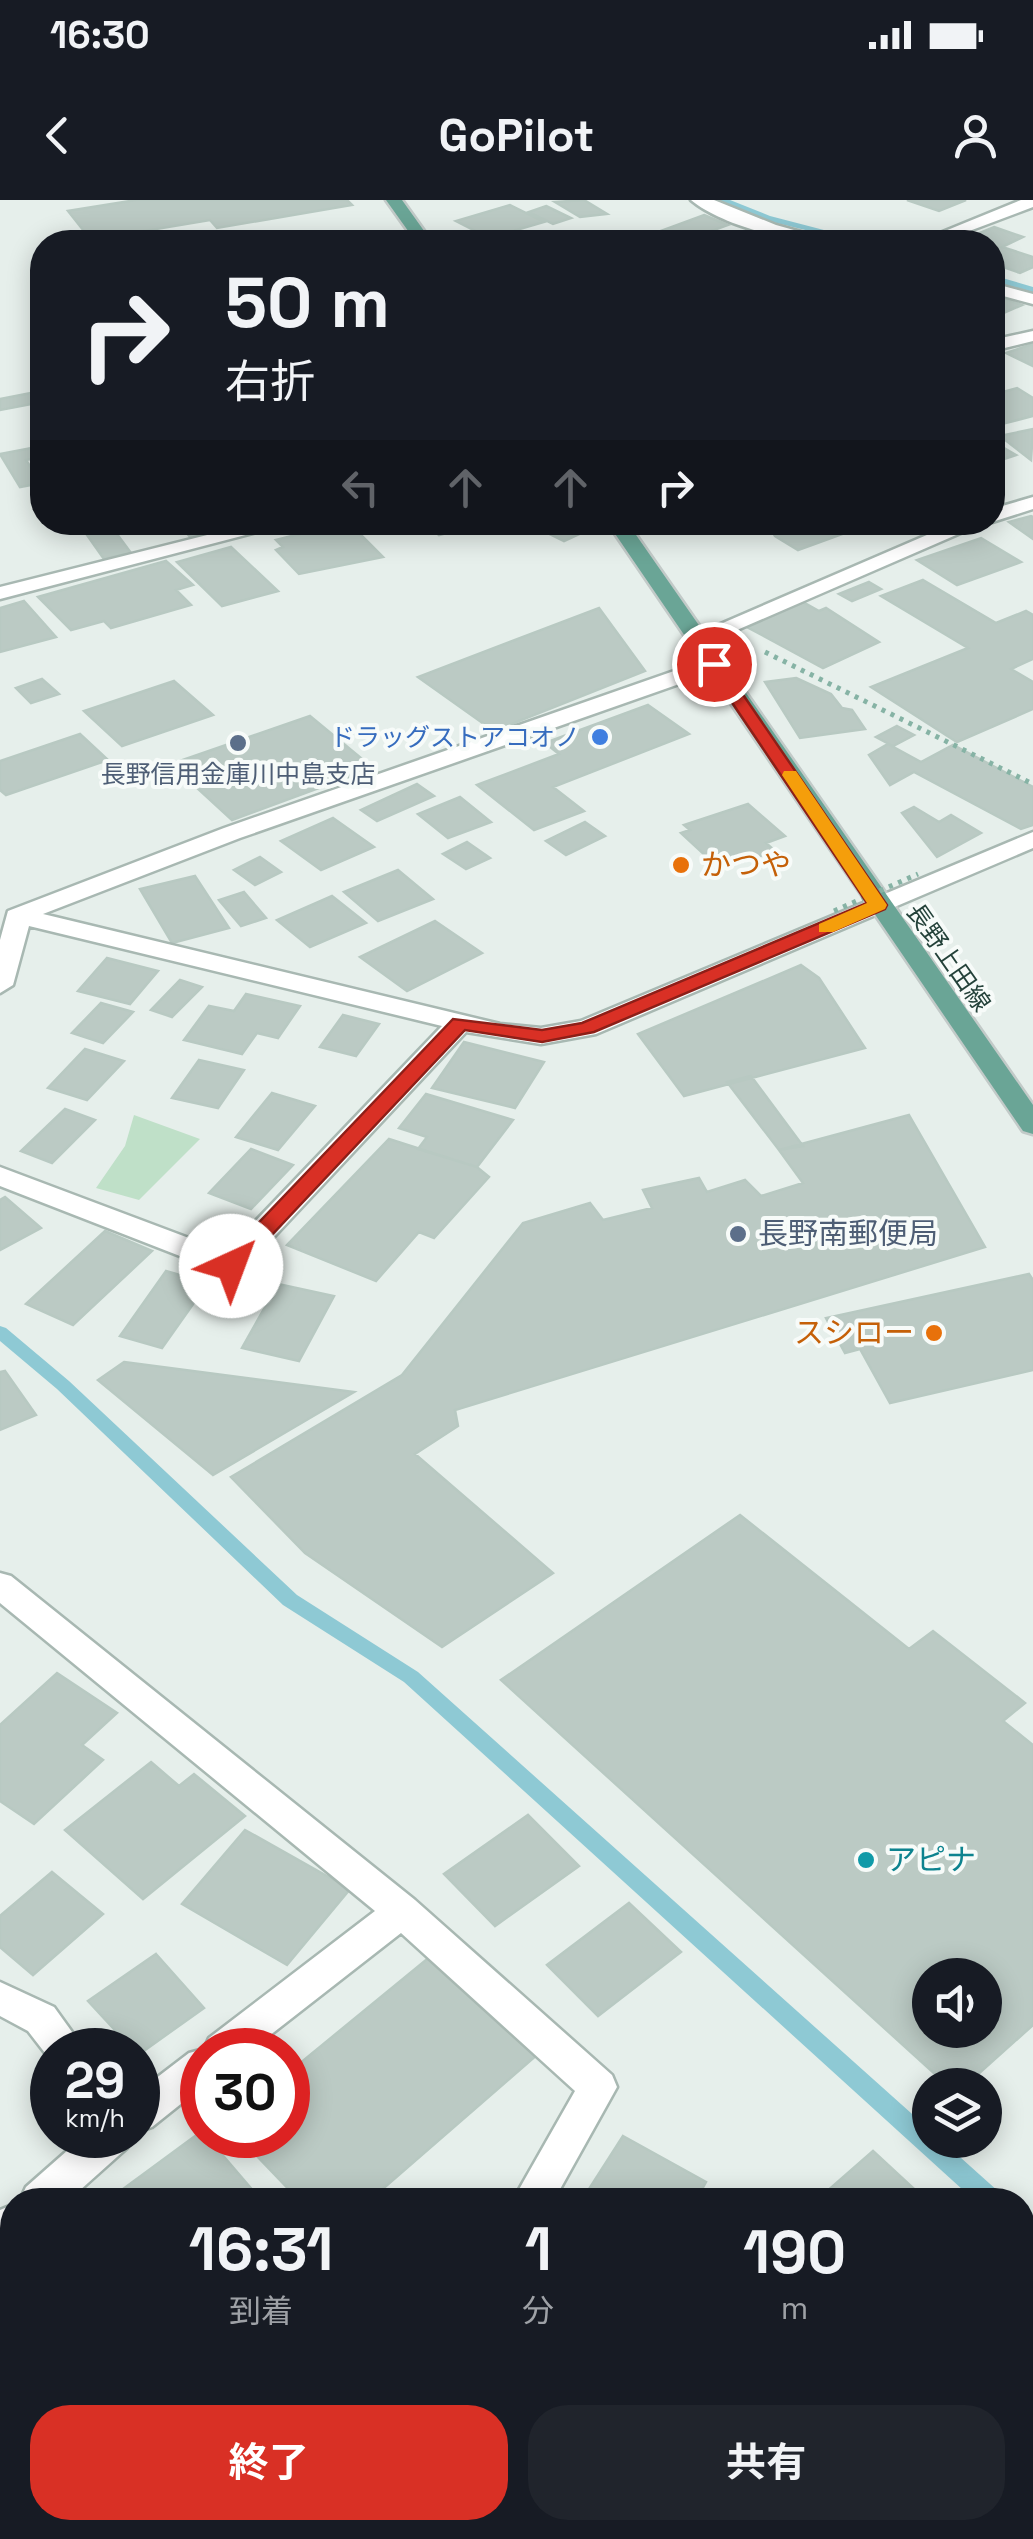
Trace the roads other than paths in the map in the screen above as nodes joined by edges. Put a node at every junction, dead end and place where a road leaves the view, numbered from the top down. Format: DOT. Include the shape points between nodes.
graph roads {
  1 [pos="394,200"];
  2 [pos="1033,201"];
  3 [pos="714,202"];
  4 [pos="415,230"];
  5 [pos="774,230"];
  6 [pos="957,230"];
  7 [pos="1033,336"];
  8 [pos="1005,343"];
  9 [pos="1033,502"];
  10 [pos="1005,512"];
  11 [pos="234,535"];
  12 [pos="628,535"];
  13 [pos="945,535"];
  14 [pos="0,593"];
  15 [pos="709,634"];
  16 [pos="714,664"];
  17 [pos="1033,839"];
  18 [pos="878,905"];
  19 [pos="9,919"];
  20 [pos="0,985"];
  21 [pos="460,1023"];
  22 [pos="1033,1126"];
  23 [pos="0,1176"];
  24 [pos="0,1585"];
  25 [pos="402,1911"];
  26 [pos="0,1998"];
  27 [pos="48,2028"];
  28 [pos="250,2028"];
  29 [pos="180,2082"];
  30 [pos="160,2098"];
  31 [pos="87,2158"];
  32 [pos="53,2188"];
  33 [pos="540,2188"];
  1 -- 4 [label="main road"];
  2 -- 6 [label="street"];
  3 -- 5 [label="street"];
  7 -- 8 [label="street"];
  9 -- 10 [label="street"];
  11 -- 14 [label="street"];
  12 -- 15 [label="main road, 長野上田線"];
  13 -- 15 [label="street"];
  15 -- 16 [label="main road, 長野上田線"];
  16 -- 18 [label="main road, 長野上田線"];
  16 -- 19 [label="street" via="232,833"];
  17 -- 18 [label="street"];
  18 -- 21 [label="street" via="587,1028 542,1036"];
  18 -- 22 [label="main road, 長野上田線"];
  19 -- 20 [label="street"];
  19 -- 21 [label="street"];
  21 -- 23 [label="street" via="231,1266"];
  24 -- 25 [label="street"];
  25 -- 28 [label="street"];
  25 -- 33 [label="street" via="598,2087"];
  26 -- 27 [label="street"];
  29 -- 30 [label="street"];
  31 -- 32 [label="street"];
}
